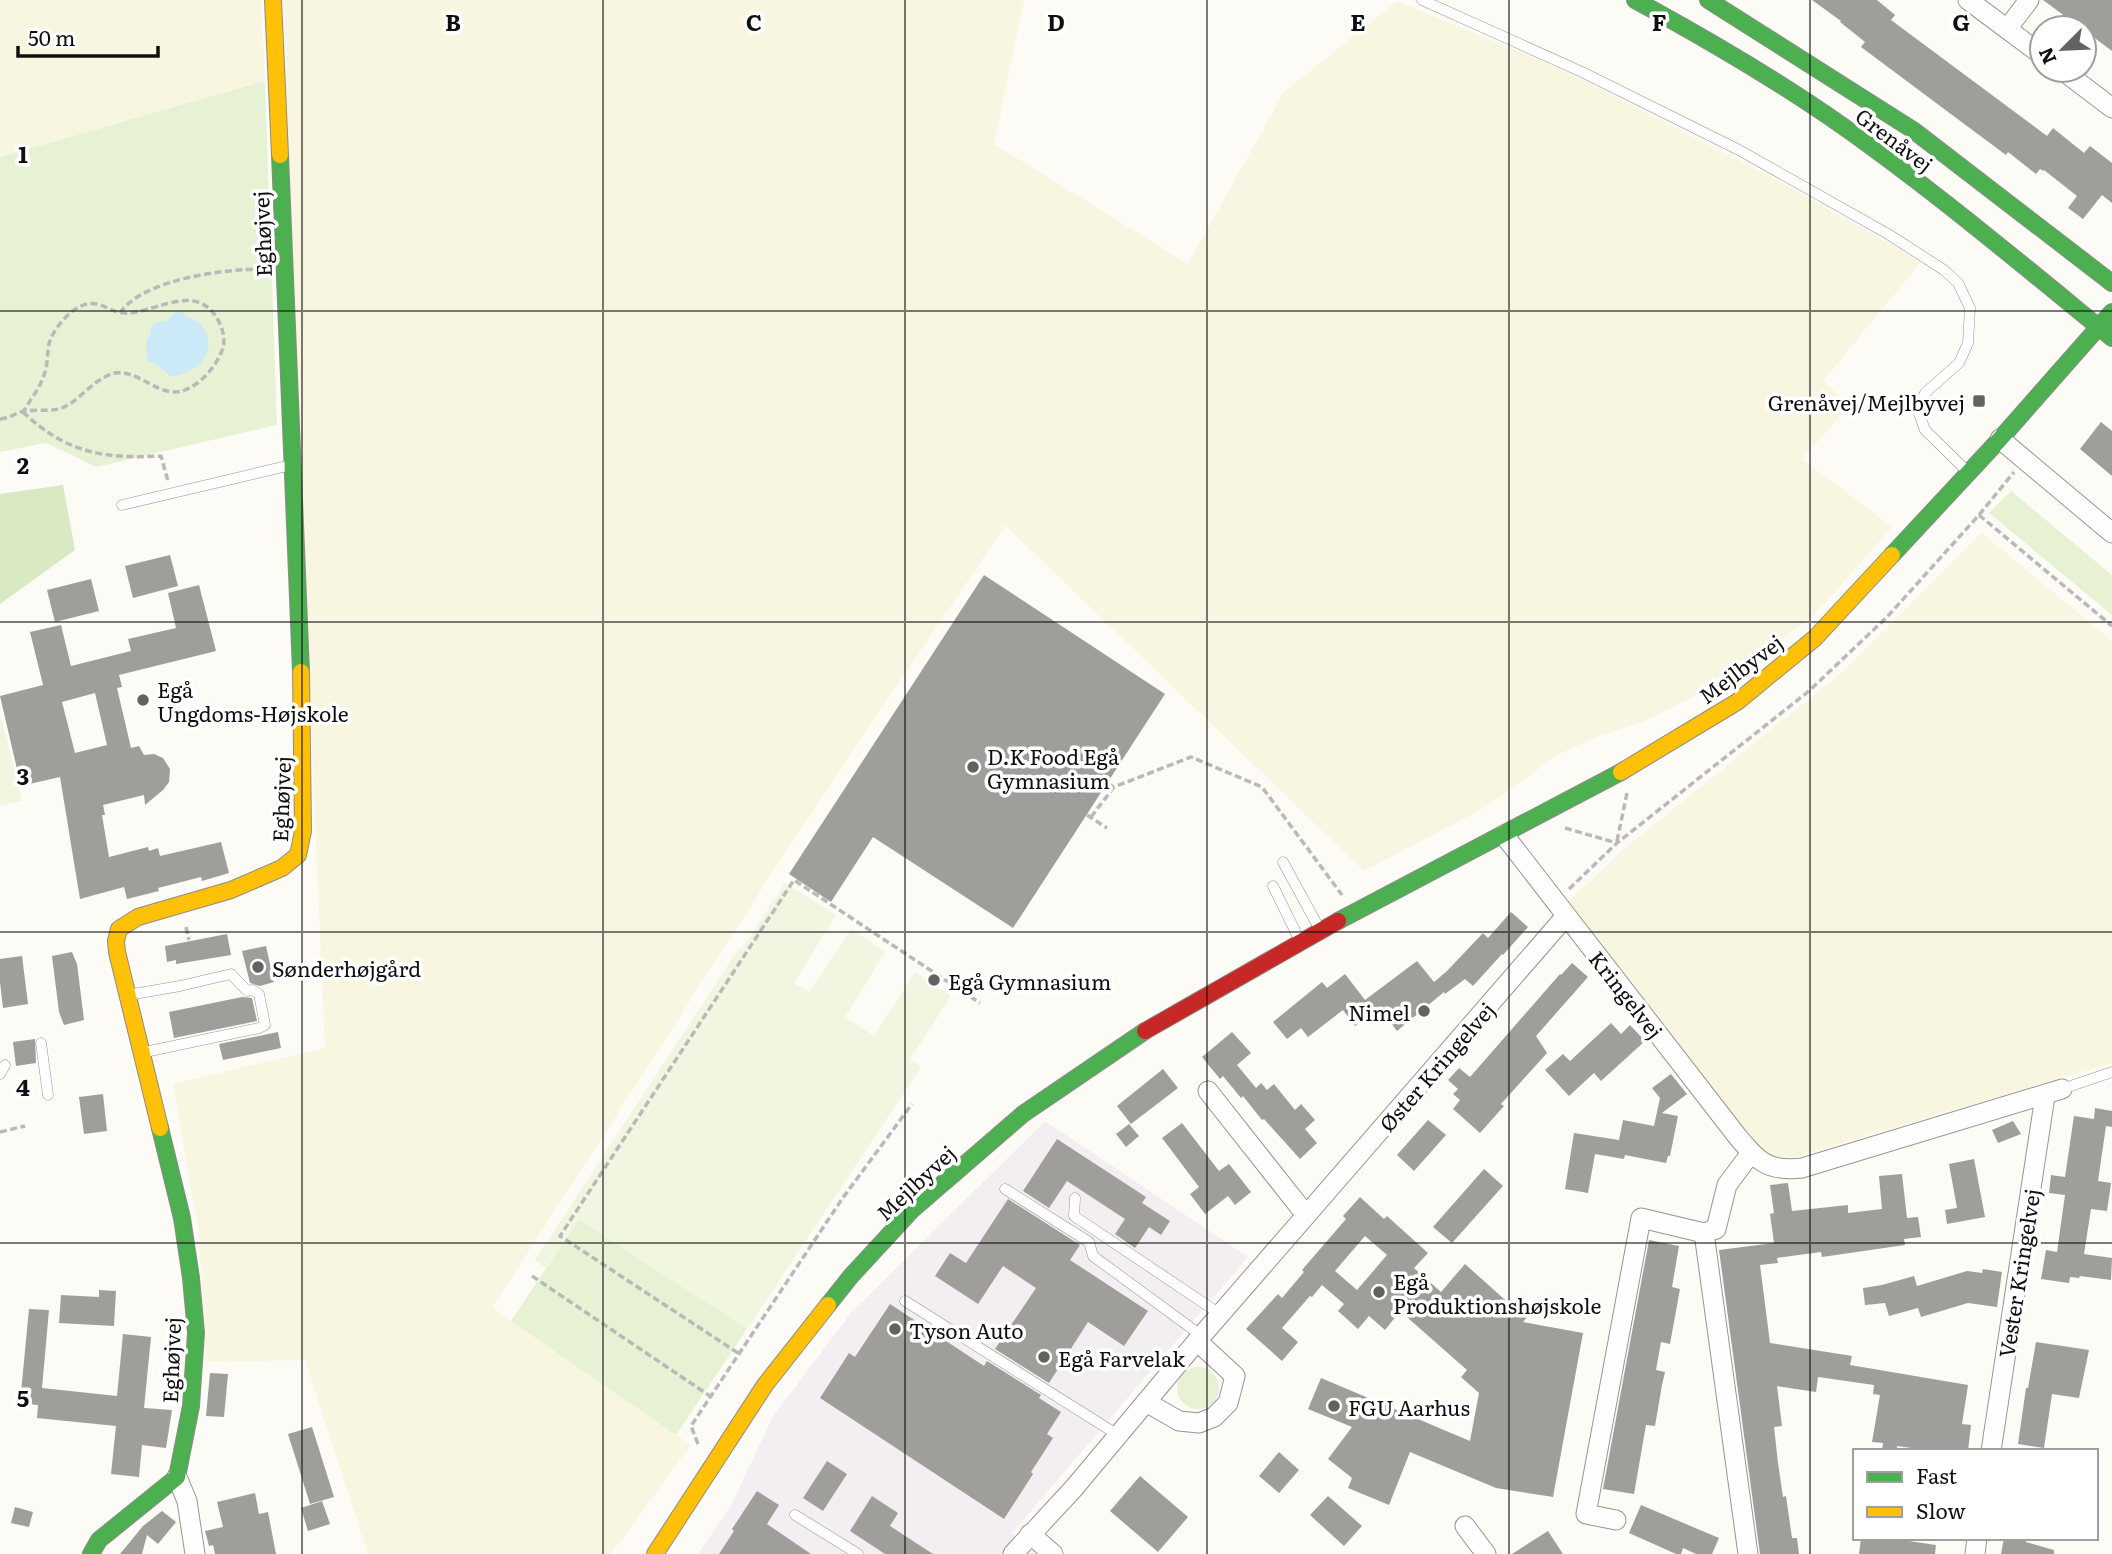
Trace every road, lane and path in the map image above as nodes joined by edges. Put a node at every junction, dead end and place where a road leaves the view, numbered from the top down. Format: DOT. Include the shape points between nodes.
graph roads {
  1 [pos="273,0"];
  2 [pos="1422,0"];
  3 [pos="1635,0"];
  4 [pos="1708,0"];
  5 [pos="1968,0"];
  6 [pos="2029,0"];
  7 [pos="2007,29"];
  8 [pos="2028,45"];
  9 [pos="2080,84"];
  10 [pos="2112,108"];
  11 [pos="284,269"];
  12 [pos="2112,283"];
  13 [pos="2112,312"];
  14 [pos="120,313"];
  15 [pos="2098,327"];
  16 [pos="2112,338"];
  17 [pos="23,412"];
  18 [pos="0,419"];
  19 [pos="2000,439"];
  20 [pos="2024,460"];
  21 [pos="292,465"];
  22 [pos="1969,472"];
  23 [pos="171,493"];
  24 [pos="122,505"];
  25 [pos="1979,514"];
  26 [pos="2112,533"];
  27 [pos="2112,626"];
  28 [pos="1634,764"];
  29 [pos="1107,783"];
  30 [pos="1114,787"];
  31 [pos="1534,819"];
  32 [pos="1107,828"];
  33 [pos="1504,835"];
  34 [pos="1616,843"];
  35 [pos="1283,862"];
  36 [pos="1273,886"];
  37 [pos="1561,909"];
  38 [pos="1359,911"];
  39 [pos="1320,931"];
  40 [pos="1300,943"];
  41 [pos="127,995"];
  42 [pos="980,1003"];
  43 [pos="41,1043"];
  44 [pos="141,1054"];
  45 [pos="2112,1072"];
  46 [pos="1208,1090"];
  47 [pos="2054,1092"];
  48 [pos="48,1095"];
  49 [pos="912,1104"];
  50 [pos="25,1126"];
  51 [pos="0,1132"];
  52 [pos="1751,1153"];
  53 [pos="1005,1189"];
  54 [pos="1075,1198"];
  55 [pos="1306,1215"];
  56 [pos="1704,1233"];
  57 [pos="532,1276"];
  58 [pos="905,1301"];
  59 [pos="1220,1314"];
  60 [pos="1199,1338"];
  61 [pos="738,1353"];
  62 [pos="710,1396"];
  63 [pos="1146,1402"];
  64 [pos="1118,1435"];
  65 [pos="1991,1449"];
  66 [pos="709,1469"];
  67 [pos="177,1477"];
  68 [pos="795,1516"];
  69 [pos="1616,1520"];
  70 [pos="1465,1526"];
  71 [pos="1030,1534"];
  72 [pos="91,1554"];
  73 [pos="195,1554"];
  74 [pos="655,1554"];
  75 [pos="858,1554"];
  76 [pos="1013,1554"];
  77 [pos="1053,1554"];
  78 [pos="1486,1554"];
  79 [pos="1748,1554"];
  1 -- 11 [label="street, Eghøjvej"];
  2 -- 22 [label="lane" via="1583,72 1739,150 1944,270 1958,283 1970,308 1968,342 1959,363 1925,393 1918,411 1925,430"];
  3 -- 15 [label="street, Grenåvej" via="1723,48 1844,127"];
  4 -- 12 [label="street, Grenåvej" via="1913,130"];
  5 -- 7 [label="street"];
  6 -- 7 [label="street"];
  7 -- 8 [label="street"];
  9 -- 10 [label="street"];
  11 -- 14 [label="path" via="236,269 180,280 127,303"];
  11 -- 21 [label="street, Eghøjvej"];
  13 -- 15 [label="street, Mejlbyvej"];
  14 -- 17 [label="path" via="95,303 83,305 61,323 49,342 46,372"];
  14 -- 17 [label="path" via="138,313 183,299 196,302 211,310 219,322 223,350 209,372 183,391 165,390 126,373 113,373 62,408"];
  15 -- 16 [label="street, Grenåvej"];
  15 -- 19 [label="street, Mejlbyvej"];
  17 -- 18 [label="path"];
  17 -- 23 [label="path" via="66,443 90,453 161,456"];
  19 -- 20 [label="street"];
  19 -- 22 [label="street, Mejlbyvej"];
  20 -- 25 [label="path"];
  20 -- 26 [label="street"];
  21 -- 23 [label="lane"];
  21 -- 41 [label="street, Eghøjvej" via="304,778 298,855 282,868 231,890 138,917 119,929 117,952"];
  22 -- 28 [label="street, Mejlbyvej" via="1815,638 1737,702"];
  23 -- 24 [label="lane"];
  25 -- 27 [label="path"];
  25 -- 34 [label="path" via="1886,617 1809,691"];
  28 -- 31 [label="street, Mejlbyvej"];
  28 -- 34 [label="path"];
  29 -- 30 [label="path"];
  30 -- 32 [label="path" via="1089,816"];
  30 -- 38 [label="path" via="1191,757 1262,787 1339,893"];
  31 -- 33 [label="street, Mejlbyvej"];
  31 -- 34 [label="path"];
  33 -- 37 [label="street, Kringelvej"];
  33 -- 38 [label="street, Mejlbyvej"];
  34 -- 37 [label="path"];
  35 -- 39 [label="lane"];
  36 -- 40 [label="lane"];
  37 -- 52 [label="street, Kringelvej"];
  37 -- 55 [label="street, Øster Kringelvej"];
  38 -- 39 [label="street, Mejlbyvej"];
  39 -- 40 [label="street, Mejlbyvej"];
  40 -- 66 [label="street, Mejlbyvej" via="1141,1033 1033,1106 922,1202 851,1276 765,1385"];
  41 -- 44 [label="street, Eghøjvej"];
  41 -- 44 [label="lane" via="231,974 247,991 259,994 265,1025"];
  42 -- 61 [label="path" via="794,880 561,1236"];
  43 -- 48 [label="lane"];
  44 -- 67 [label="street, Eghøjvej" via="182,1218 196,1333 191,1406"];
  45 -- 47 [label="lane, Kringelvej"];
  46 -- 55 [label="street"];
  47 -- 52 [label="street, Kringelvej" via="1802,1168 1774,1168"];
  47 -- 65 [label="street, Vester Kringelvej"];
  49 -- 61 [label="path"];
  50 -- 51 [label="path"];
  52 -- 56 [label="street" via="1727,1185 1716,1229"];
  53 -- 60 [label="lane" via="1089,1242 1093,1256"];
  54 -- 59 [label="lane" via="1074,1216"];
  55 -- 59 [label="street, Øster Kringelvej"];
  56 -- 69 [label="street" via="1641,1218 1586,1514"];
  56 -- 79 [label="street"];
  57 -- 62 [label="path"];
  58 -- 64 [label="lane"];
  59 -- 60 [label="street, Øster Kringelvej"];
  60 -- 63 [label="street, Øster Kringelvej"];
  60 -- 63 [label="street" via="1235,1376 1228,1404 1199,1423 1179,1421"];
  61 -- 62 [label="path"];
  62 -- 66 [label="path" via="691,1426"];
  63 -- 64 [label="street, Øster Kringelvej"];
  64 -- 71 [label="street, Øster Kringelvej"];
  66 -- 74 [label="street, Mejlbyvej"];
  67 -- 72 [label="street" via="99,1540"];
  67 -- 73 [label="street" via="187,1500"];
  68 -- 75 [label="lane"];
  70 -- 78 [label="street"];
  71 -- 76 [label="street, Øster Kringelvej"];
  71 -- 77 [label="street"];
}
